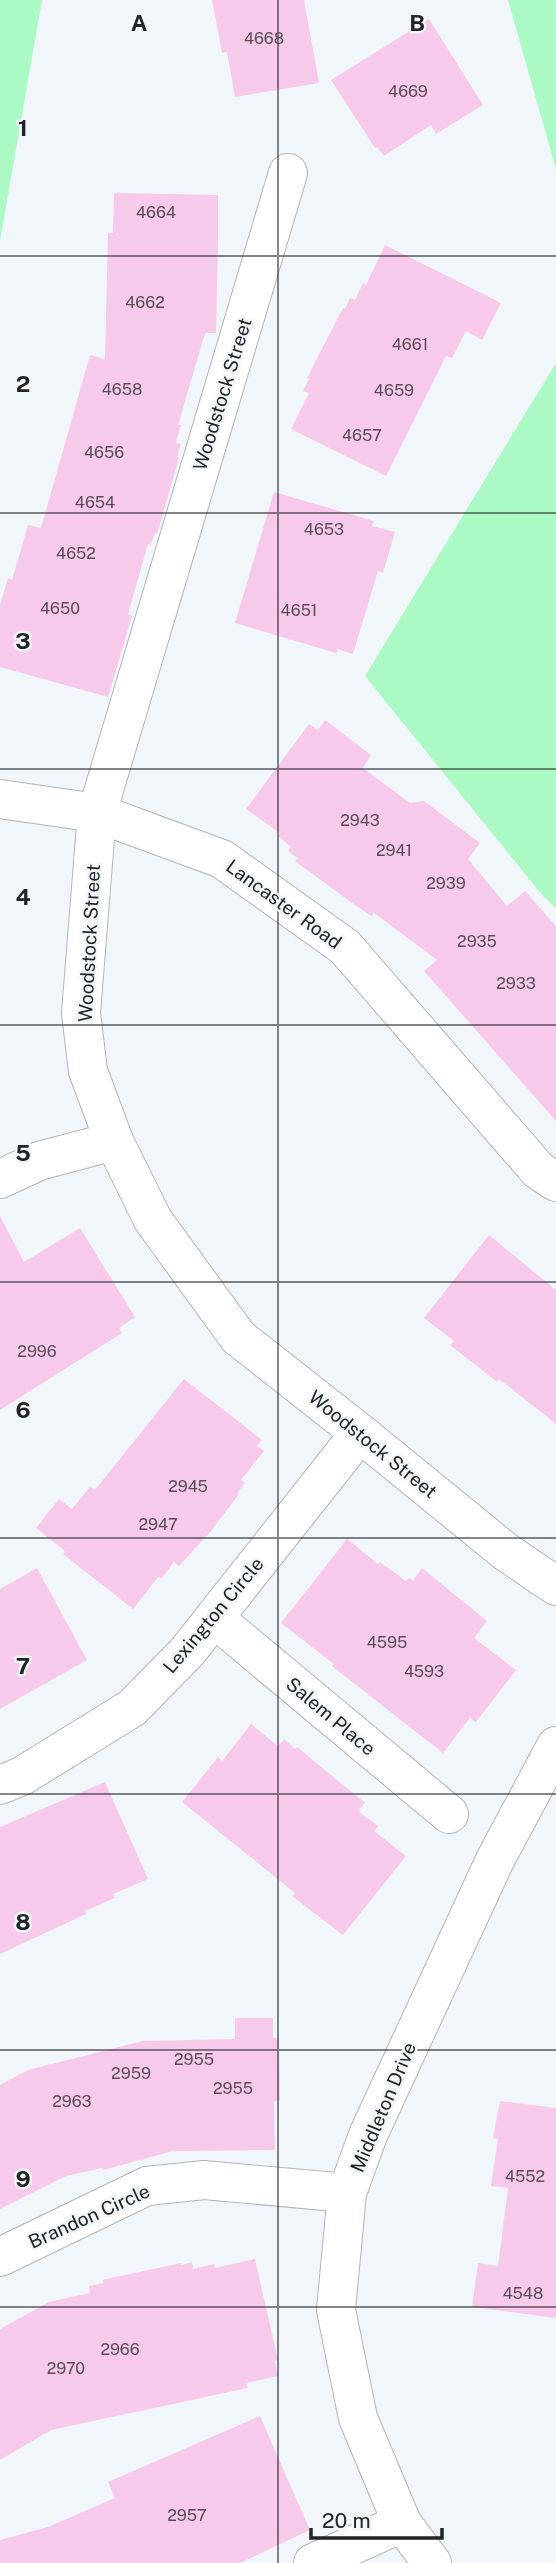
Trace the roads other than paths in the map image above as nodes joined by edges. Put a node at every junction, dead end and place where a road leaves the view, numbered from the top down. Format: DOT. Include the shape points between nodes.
graph roads {
  1 [pos="288,173"];
  2 [pos="0,799"];
  3 [pos="97,813"];
  4 [pos="114,1141"];
  5 [pos="0,1180"];
  6 [pos="556,1182"];
  7 [pos="360,1433"];
  8 [pos="556,1586"];
  9 [pos="214,1618"];
  10 [pos="556,1746"];
  11 [pos="0,1785"];
  12 [pos="449,1814"];
  13 [pos="347,2193"];
  14 [pos="0,2257"];
  15 [pos="402,2523"];
  16 [pos="313,2563"];
  17 [pos="432,2563"];
  1 -- 3 [label="street, Woodstock Street"];
  2 -- 3 [label="street, Lancaster Road"];
  3 -- 4 [label="street, Woodstock Street" via="81,1013 88,1071"];
  3 -- 6 [label="street, Lancaster Road" via="222,859 345,947 538,1170"];
  4 -- 5 [label="street" via="39,1161"];
  4 -- 7 [label="street, Woodstock Street" via="153,1220 238,1337"];
  7 -- 8 [label="street, Woodstock Street" via="506,1552"];
  7 -- 9 [label="street, Lexington Circle"];
  9 -- 11 [label="street, Lexington Circle" via="132,1708"];
  9 -- 12 [label="street, Salem Place"];
  10 -- 13 [label="street, Middleton Drive" via="495,1860 368,2135"];
  13 -- 14 [label="street, Brandon Circle" via="204,2180 147,2186"];
  13 -- 15 [label="street, Middleton Drive" via="337,2310 358,2418"];
  15 -- 16 [label="street"];
  15 -- 17 [label="street, Middleton Drive"];
}
